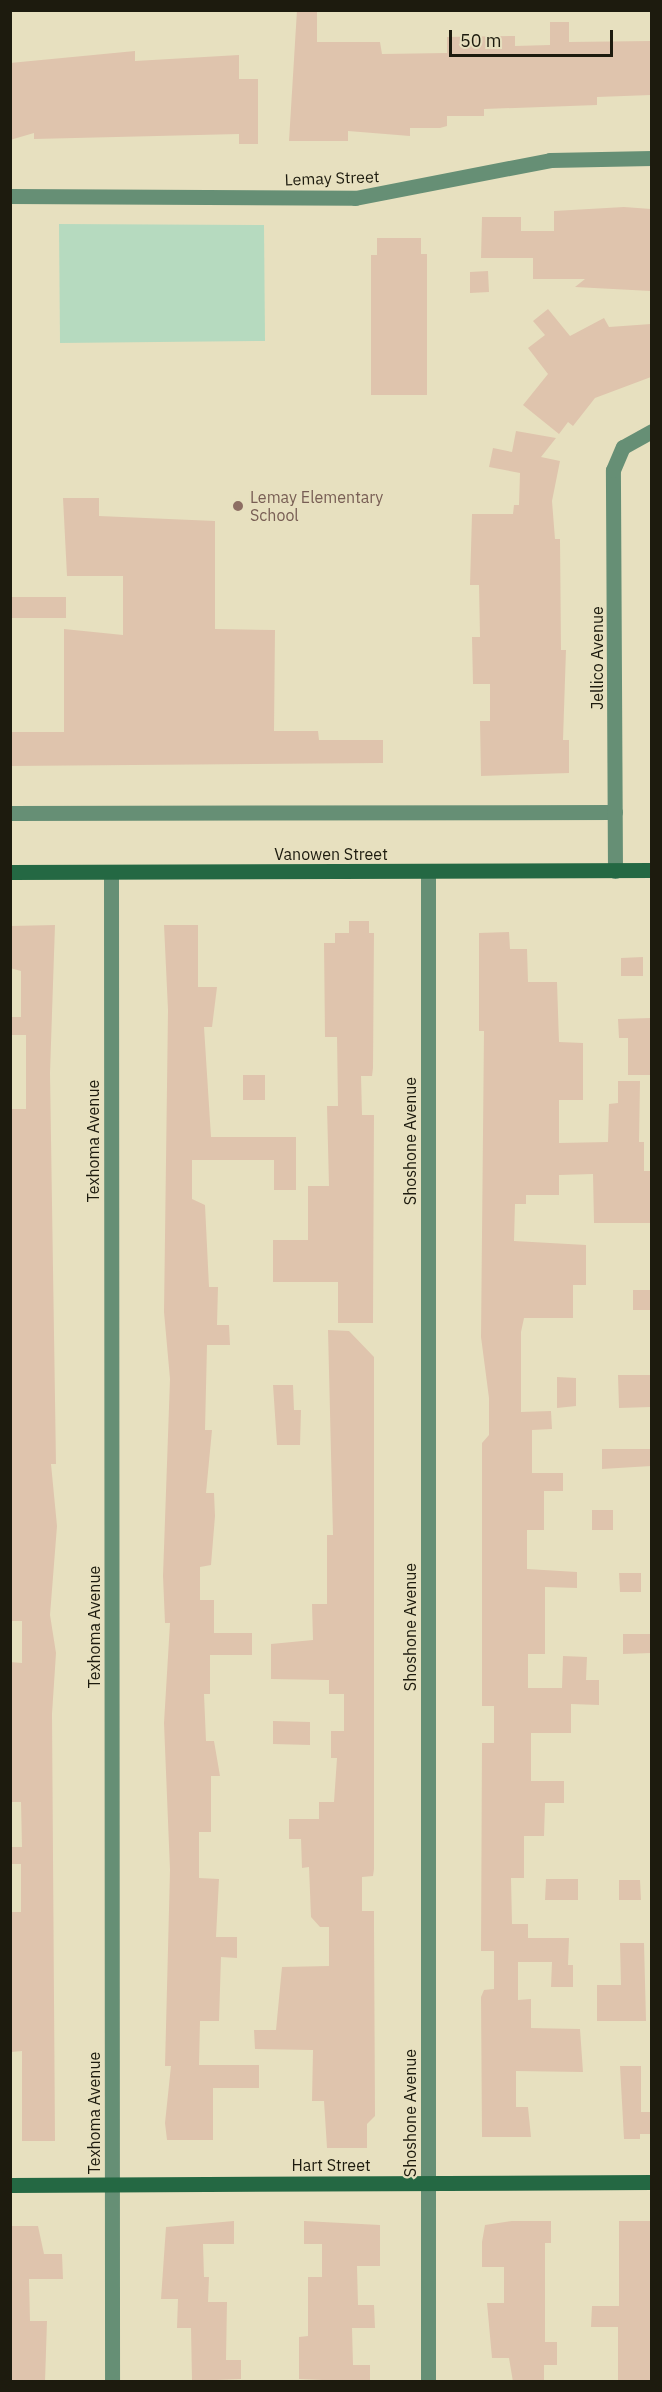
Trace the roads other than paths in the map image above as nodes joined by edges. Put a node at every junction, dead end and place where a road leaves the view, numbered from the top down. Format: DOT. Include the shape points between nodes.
graph roads {
  1 [pos="651,158"];
  2 [pos="10,196"];
  3 [pos="651,431"];
  4 [pos="615,812"];
  5 [pos="10,813"];
  6 [pos="615,870"];
  7 [pos="651,870"];
  8 [pos="10,872"];
  9 [pos="111,872"];
  10 [pos="428,872"];
  11 [pos="651,2182"];
  12 [pos="428,2183"];
  13 [pos="112,2184"];
  14 [pos="10,2185"];
  15 [pos="112,2382"];
  16 [pos="428,2382"];
  1 -- 2 [label="street, Lemay Street" via="550,160 354,198"];
  3 -- 4 [label="street, Jellico Avenue" via="623,447 613,489"];
  4 -- 5 [label="street"];
  4 -- 6 [label="street, Jellico Avenue"];
  6 -- 7 [label="main road, Vanowen Street"];
  6 -- 10 [label="main road, Vanowen Street"];
  8 -- 9 [label="main road, Vanowen Street"];
  9 -- 10 [label="main road, Vanowen Street"];
  9 -- 13 [label="street, Texhoma Avenue"];
  10 -- 12 [label="street, Shoshone Avenue"];
  11 -- 12 [label="main road, Hart Street"];
  12 -- 13 [label="main road, Hart Street"];
  12 -- 16 [label="street, Shoshone Avenue"];
  13 -- 14 [label="main road, Hart Street"];
  13 -- 15 [label="street, Texhoma Avenue"];
}
